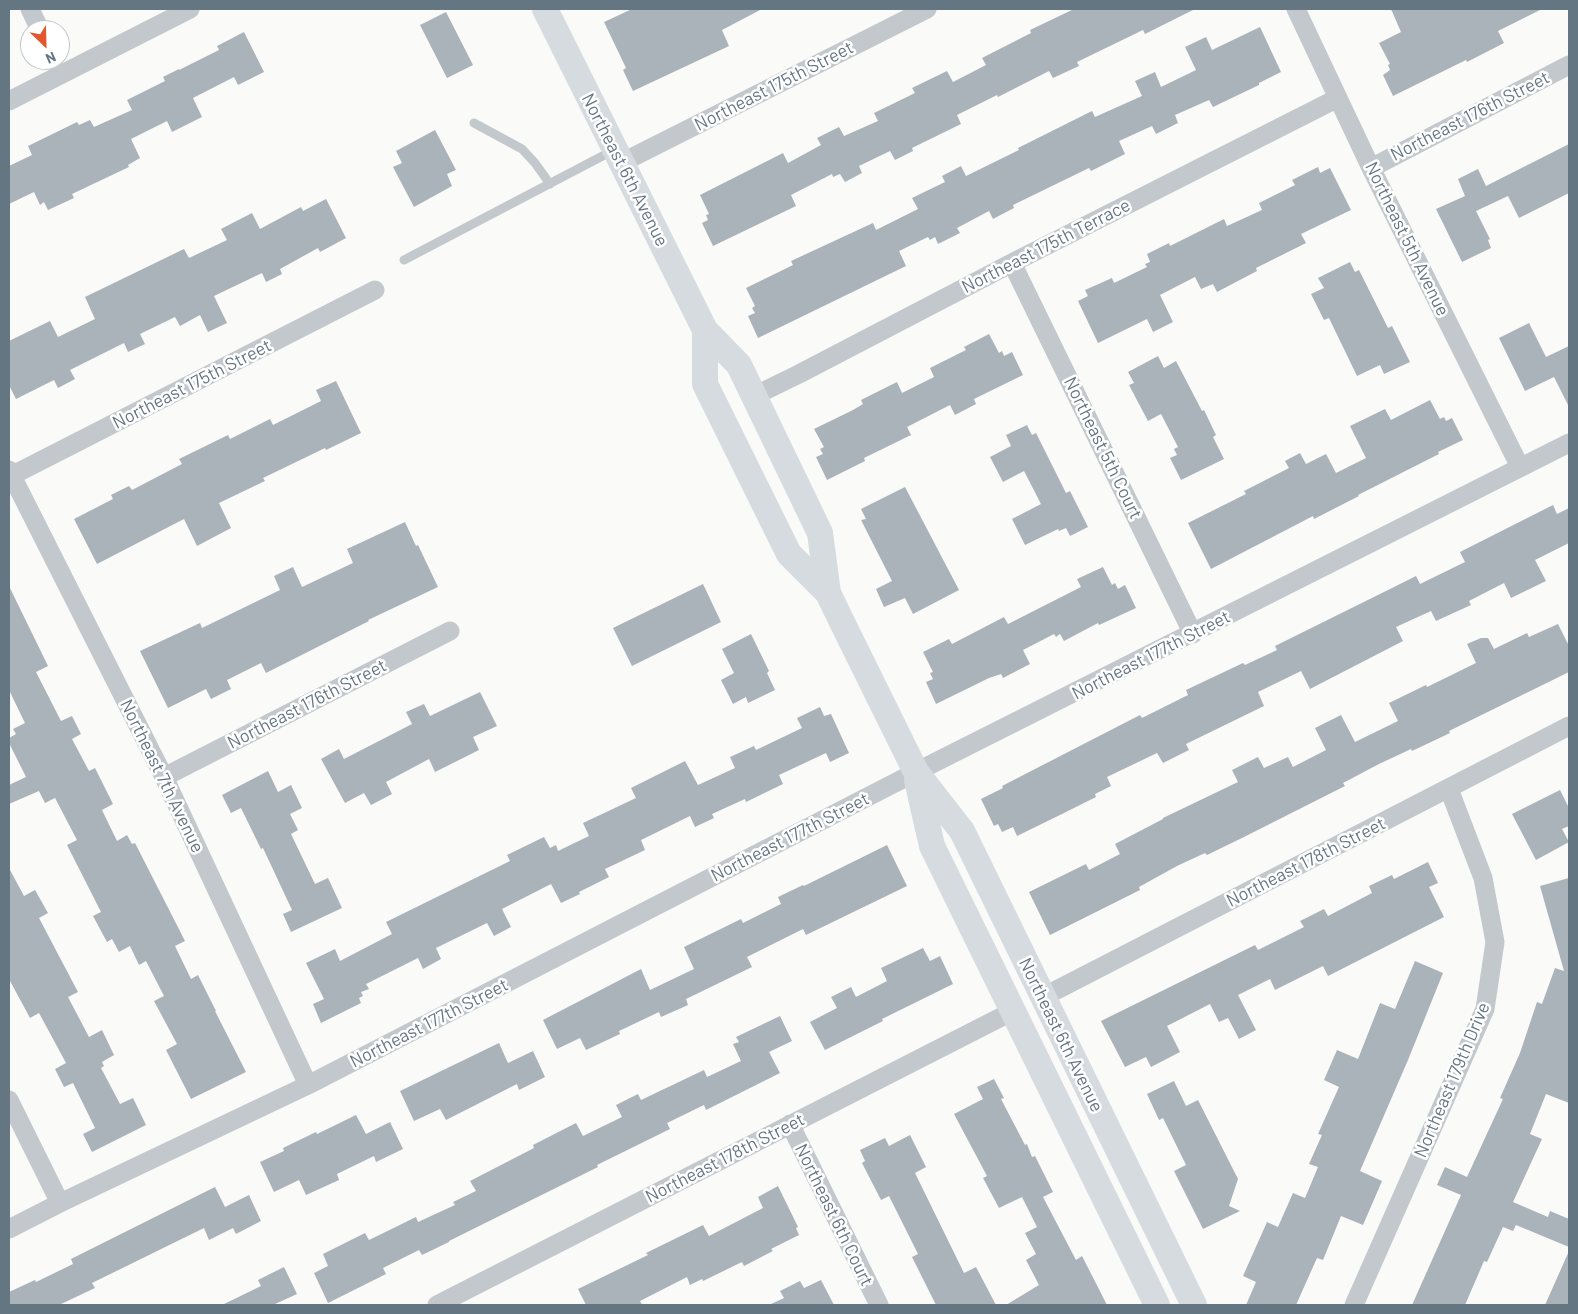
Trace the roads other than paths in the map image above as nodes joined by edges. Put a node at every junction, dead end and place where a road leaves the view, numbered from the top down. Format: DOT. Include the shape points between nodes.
graph roads {
  1 [pos="190,9"];
  2 [pos="545,9"];
  3 [pos="927,9"];
  4 [pos="1296,9"];
  5 [pos="1569,65"];
  6 [pos="1338,98"];
  7 [pos="9,101"];
  8 [pos="474,123"];
  9 [pos="618,157"];
  10 [pos="1371,168"];
  11 [pos="550,184"];
  12 [pos="404,260"];
  13 [pos="1012,263"];
  14 [pos="375,290"];
  15 [pos="705,330"];
  16 [pos="754,396"];
  17 [pos="1569,443"];
  18 [pos="1520,467"];
  19 [pos="10,474"];
  20 [pos="828,593"];
  21 [pos="450,631"];
  22 [pos="1193,634"];
  23 [pos="1569,726"];
  24 [pos="916,772"];
  25 [pos="164,777"];
  26 [pos="1449,789"];
  27 [pos="1043,997"];
  28 [pos="1013,1011"];
  29 [pos="308,1085"];
  30 [pos="9,1100"];
  31 [pos="790,1124"];
  32 [pos="60,1203"];
  33 [pos="9,1229"];
  34 [pos="437,1305"];
  35 [pos="879,1305"];
  36 [pos="1157,1305"];
  37 [pos="1194,1305"];
  38 [pos="1354,1305"];
  1 -- 7 [label="street"];
  2 -- 9 [label="main road, Northeast 6th Avenue"];
  3 -- 9 [label="street, Northeast 175th Street"];
  4 -- 6 [label="street, Northeast 5th Avenue"];
  5 -- 10 [label="street, Northeast 176th Street"];
  6 -- 10 [label="street, Northeast 5th Avenue"];
  6 -- 13 [label="street, Northeast 175th Terrace"];
  8 -- 11 [label="lane" via="522,149"];
  9 -- 11 [label="lane"];
  9 -- 15 [label="main road, Northeast 6th Avenue"];
  10 -- 18 [label="street, Northeast 5th Avenue"];
  11 -- 12 [label="lane"];
  13 -- 16 [label="street, Northeast 175th Terrace"];
  13 -- 22 [label="street, Northeast 5th Court"];
  14 -- 19 [label="street, Northeast 175th Street"];
  15 -- 16 [label="main road, Northeast 6th Avenue" via="739,364"];
  15 -- 20 [label="main road, Northeast 6th Avenue" via="705,384 789,554"];
  16 -- 20 [label="main road, Northeast 6th Avenue" via="820,533"];
  17 -- 18 [label="street, Northeast 177th Street"];
  18 -- 22 [label="street, Northeast 177th Street"];
  19 -- 25 [label="street, Northeast 7th Avenue"];
  20 -- 24 [label="main road, Northeast 6th Avenue"];
  21 -- 25 [label="street, Northeast 176th Street"];
  22 -- 24 [label="street, Northeast 177th Street"];
  23 -- 26 [label="street, Northeast 178th Street"];
  24 -- 27 [label="main road, Northeast 6th Avenue" via="962,832"];
  24 -- 28 [label="main road, Northeast 6th Avenue" via="932,846"];
  24 -- 29 [label="street, Northeast 177th Street"];
  25 -- 29 [label="street, Northeast 7th Avenue"];
  26 -- 27 [label="street, Northeast 178th Street"];
  26 -- 38 [label="street, Northeast 179th Drive" via="1483,878 1495,942 1485,1010"];
  27 -- 37 [label="main road, Northeast 6th Avenue"];
  28 -- 31 [label="street, Northeast 178th Street"];
  28 -- 36 [label="main road, Northeast 6th Avenue"];
  29 -- 32 [label="street, Northeast 177th Street"];
  30 -- 32 [label="street"];
  31 -- 34 [label="street, Northeast 178th Street"];
  31 -- 35 [label="street, Northeast 6th Court"];
  32 -- 33 [label="street, Northeast 177th Street"];
}
